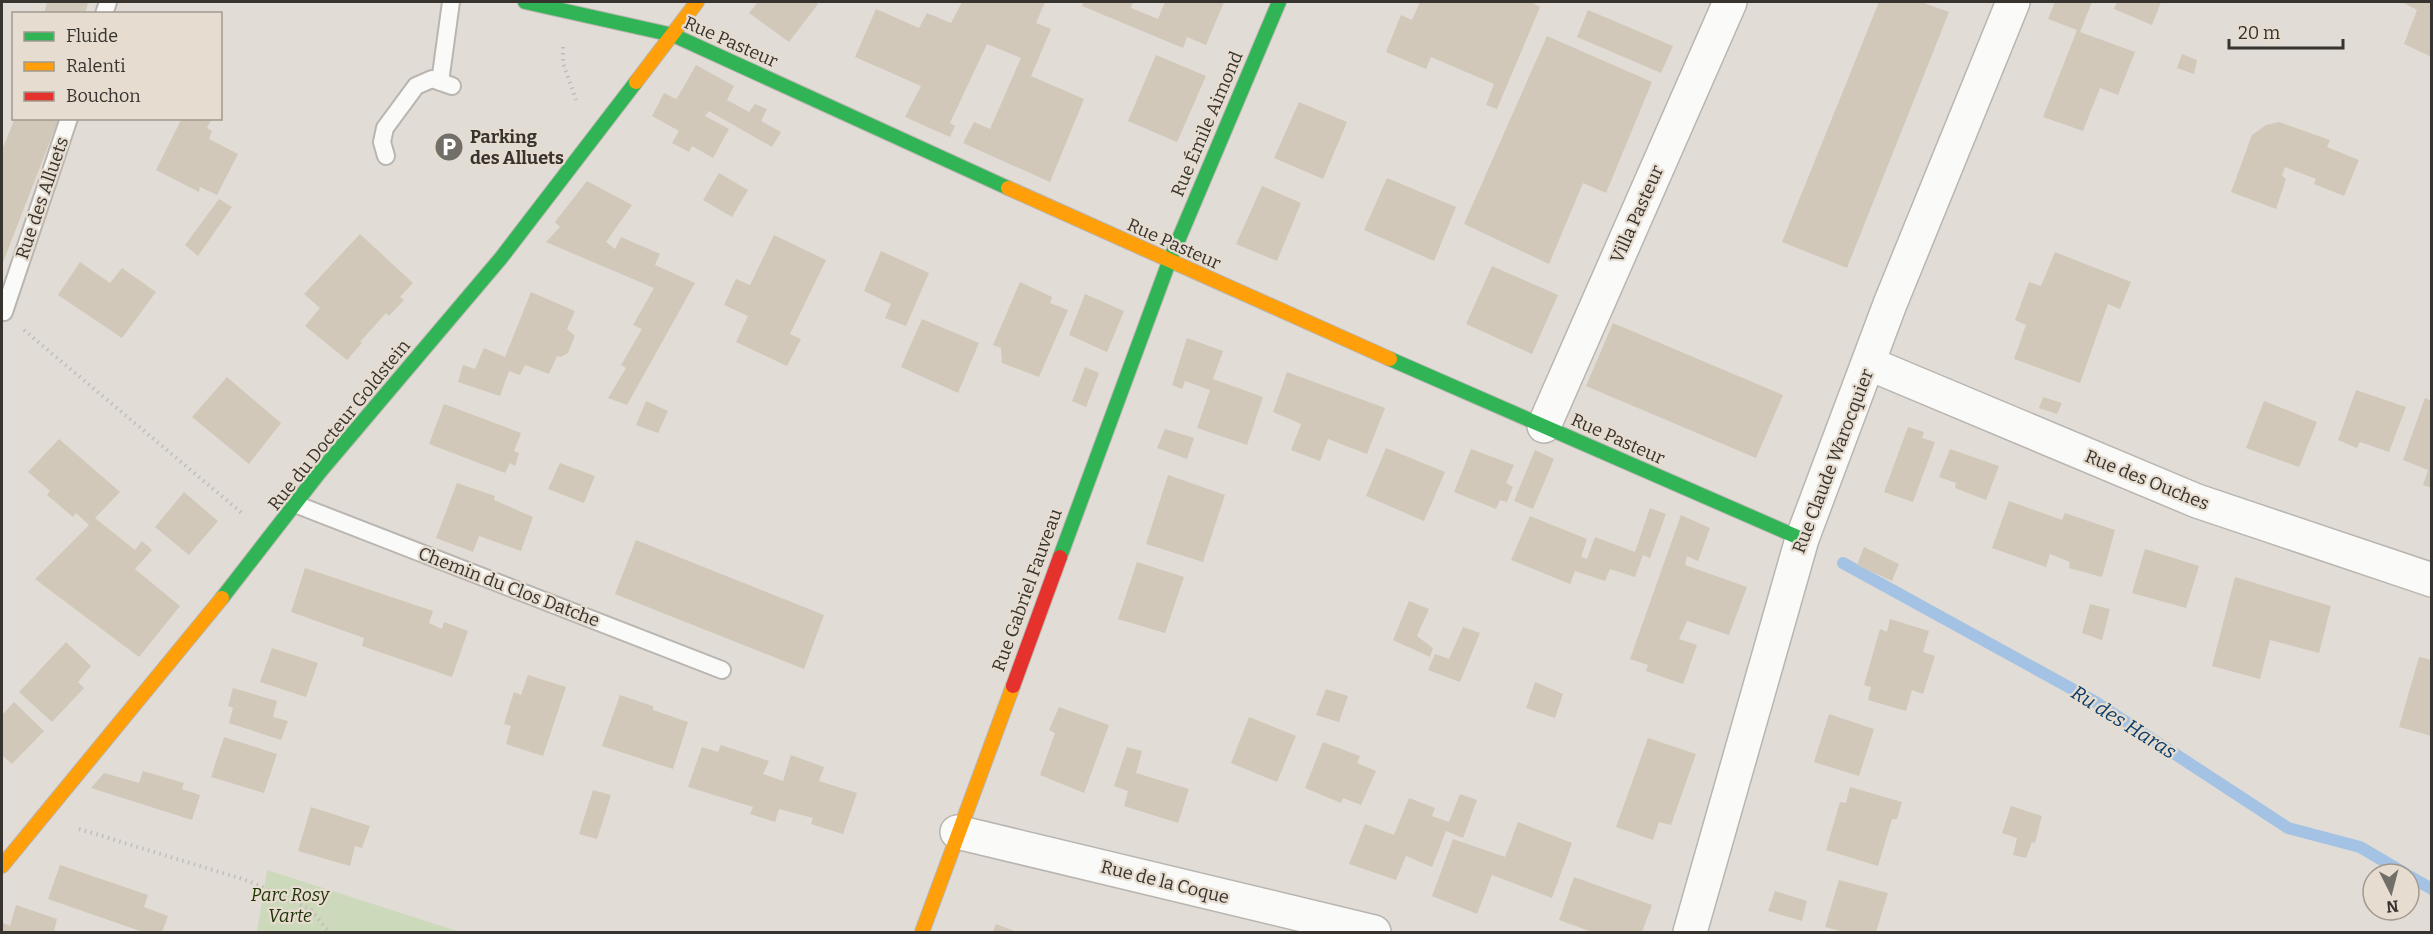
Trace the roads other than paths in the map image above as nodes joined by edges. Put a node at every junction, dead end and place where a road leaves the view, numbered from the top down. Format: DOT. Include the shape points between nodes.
graph roads {
  1 [pos="451,2"];
  2 [pos="525,2"];
  3 [pos="698,2"];
  4 [pos="1279,2"];
  5 [pos="1730,2"];
  6 [pos="2013,2"];
  7 [pos="673,35"];
  8 [pos="68,120"];
  9 [pos="386,156"];
  10 [pos="1169,262"];
  11 [pos="4,312"];
  12 [pos="1870,364"];
  13 [pos="1544,426"];
  14 [pos="295,504"];
  15 [pos="1802,538"];
  16 [pos="2432,580"];
  17 [pos="722,670"];
  18 [pos="957,832"];
  19 [pos="2,866"];
  20 [pos="921,933"];
  21 [pos="1374,933"];
  22 [pos="1690,933"];
  1 -- 9 [label="lane" via="446,84 432,79 416,86 385,128 382,142"];
  2 -- 7 [label="street, Rue Pasteur"];
  3 -- 7 [label="street, Rue du Docteur Goldstein"];
  4 -- 10 [label="street, Rue Émile Aimond"];
  5 -- 13 [label="street, Villa Pasteur"];
  6 -- 12 [label="street, Rue Claude Warocquier" via="1890,304"];
  7 -- 10 [label="street, Rue Pasteur"];
  7 -- 14 [label="street, Rue du Docteur Goldstein" via="501,258"];
  8 -- 11 [label="lane, Rue des Alluets"];
  10 -- 13 [label="street, Rue Pasteur"];
  10 -- 18 [label="street, Rue Gabriel Fauveau"];
  12 -- 15 [label="street, Rue Claude Warocquier"];
  12 -- 16 [label="street, Rue des Ouches" via="2197,501"];
  13 -- 15 [label="street, Rue Pasteur"];
  14 -- 17 [label="lane, Chemin du Clos Datche"];
  14 -- 19 [label="street, Rue du Docteur Goldstein"];
  15 -- 22 [label="street, Rue Claude Warocquier"];
  18 -- 20 [label="street, Rue Gabriel Fauveau"];
  18 -- 21 [label="street, Rue de la Coque"];
}
